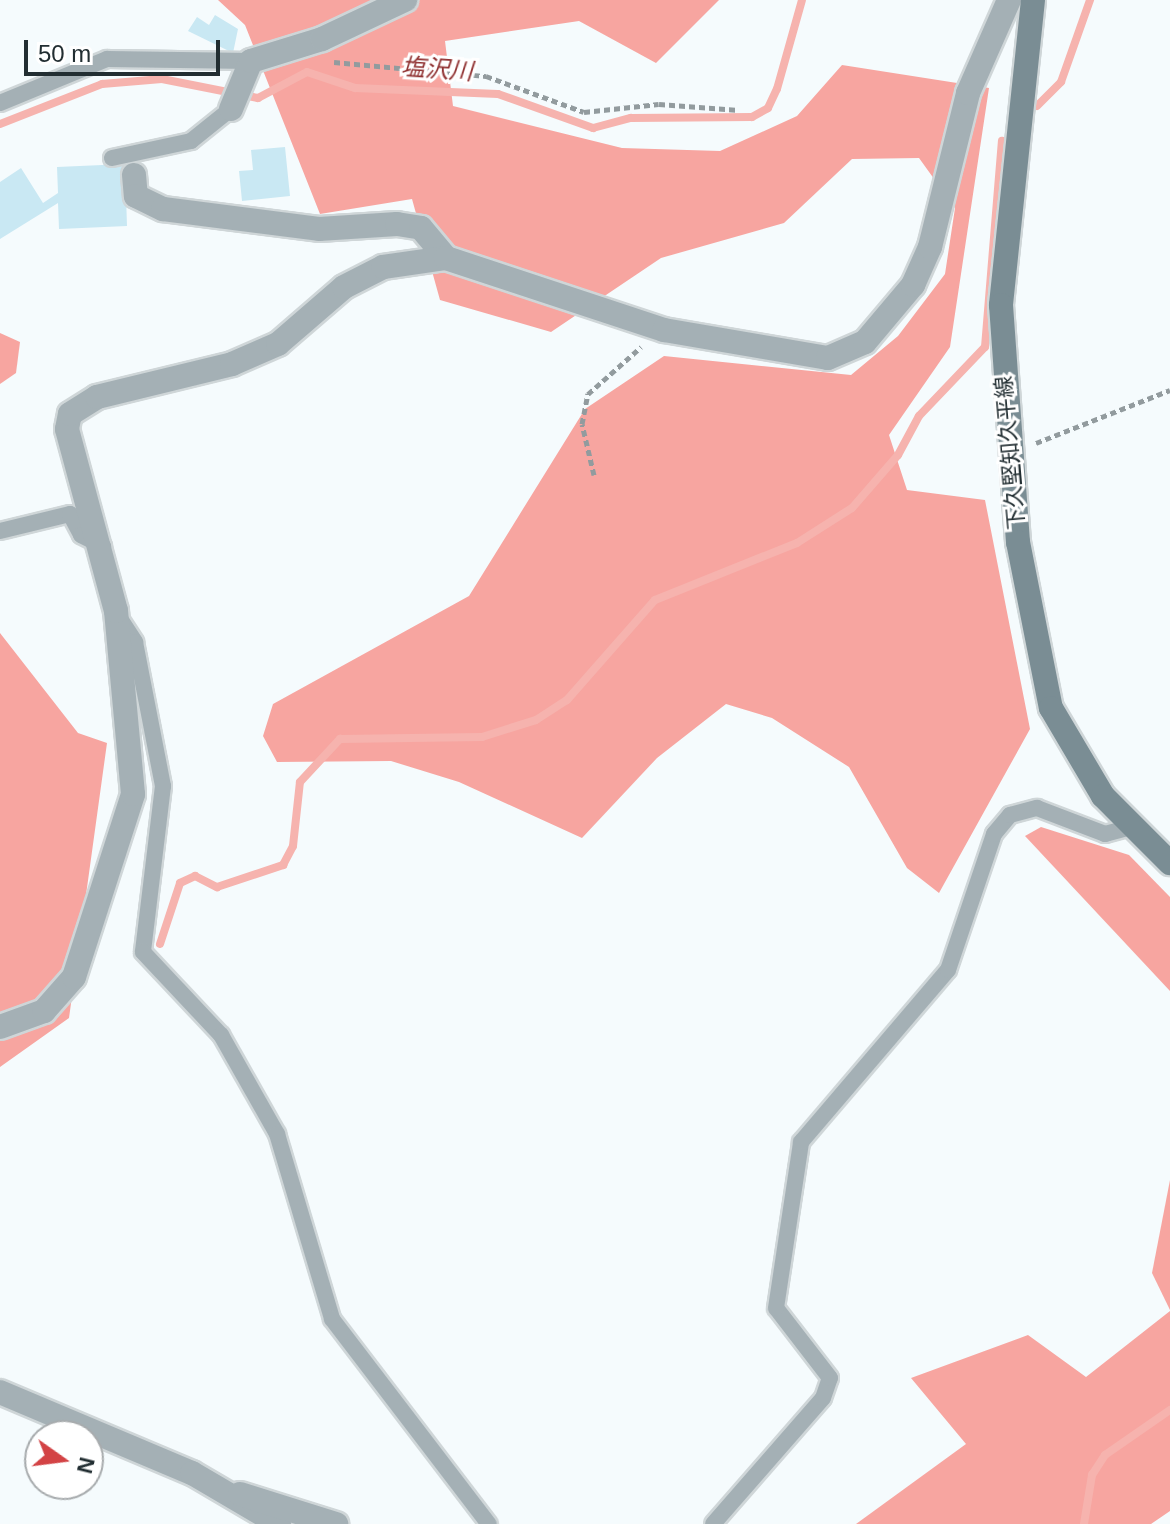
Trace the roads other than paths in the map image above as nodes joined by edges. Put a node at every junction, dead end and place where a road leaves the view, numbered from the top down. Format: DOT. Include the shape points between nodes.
graph roads {
  1 [pos="405,0"];
  2 [pos="1009,0"];
  3 [pos="1033,0"];
  4 [pos="245,69"];
  5 [pos="0,103"];
  6 [pos="231,109"];
  7 [pos="112,158"];
  8 [pos="134,175"];
  9 [pos="446,258"];
  10 [pos="0,531"];
  11 [pos="104,547"];
  12 [pos="116,611"];
  13 [pos="1131,827"];
  14 [pos="1170,863"];
  15 [pos="0,1027"];
  16 [pos="0,1392"];
  17 [pos="222,1490"];
  18 [pos="279,1524"];
  19 [pos="336,1524"];
  20 [pos="489,1524"];
  21 [pos="713,1524"];
  1 -- 4 [label="street"];
  2 -- 9 [label="street" via="968,93 930,247 913,285 865,342 828,358 797,358 664,330"];
  3 -- 13 [label="main road, 下久堅知久平線" via="1001,305 1009,454 1051,708 1078,760"];
  4 -- 5 [label="lane" via="107,59"];
  4 -- 6 [label="street"];
  6 -- 7 [label="lane" via="191,141"];
  8 -- 9 [label="street" via="136,196 163,209 319,229 397,224 421,228"];
  9 -- 11 [label="street" via="383,267 344,287 278,344 232,364 97,397 70,414 67,429"];
  10 -- 11 [label="lane" via="70,514 81,535"];
  11 -- 12 [label="street"];
  12 -- 15 [label="street" via="133,794 125,826 74,977 44,1011"];
  12 -- 20 [label="lane" via="135,642 163,786 143,952 221,1035 277,1134 332,1319"];
  13 -- 14 [label="main road, 下久堅知久平線"];
  13 -- 21 [label="lane" via="1105,834 1037,808 1010,815 994,834 948,970 801,1142 776,1308 830,1378 823,1398"];
  16 -- 17 [label="street"];
  17 -- 18 [label="street"];
  17 -- 19 [label="street" via="281,1502"];
}
